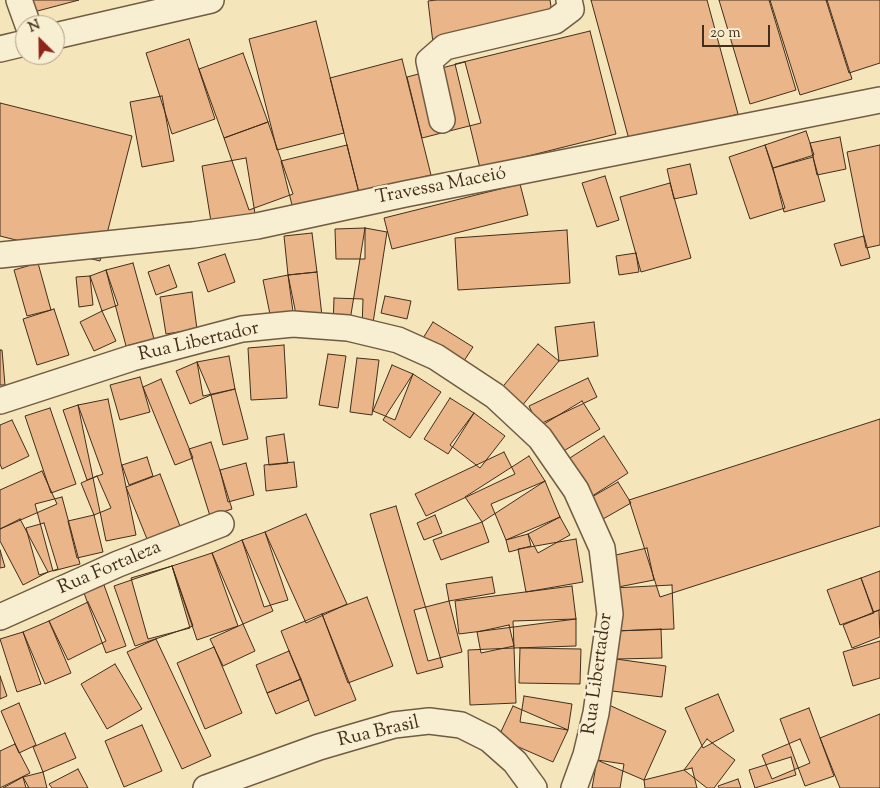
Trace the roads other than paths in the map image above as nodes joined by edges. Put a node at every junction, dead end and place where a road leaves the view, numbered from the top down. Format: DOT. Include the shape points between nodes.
graph roads {
  1 [pos="19,0"];
  2 [pos="211,0"];
  3 [pos="569,0"];
  4 [pos="24,15"];
  5 [pos="65,34"];
  6 [pos="15,45"];
  7 [pos="0,49"];
  8 [pos="880,100"];
  9 [pos="442,120"];
  10 [pos="0,255"];
  11 [pos="0,401"];
  12 [pos="221,524"];
  13 [pos="0,617"];
  14 [pos="206,788"];
  15 [pos="534,788"];
  16 [pos="574,788"];
  1 -- 4 [label="street"];
  2 -- 5 [label="street"];
  3 -- 9 [label="street" via="571,9 555,21 444,47 428,61"];
  6 -- 7 [label="street"];
  8 -- 10 [label="street, Travessa Maceió" via="257,226"];
  11 -- 16 [label="street, Rua Libertador" via="132,358 242,329 293,324 348,328 398,340 436,357 495,396 540,438 576,490 602,548 610,614 596,713"];
  12 -- 13 [label="street, Rua Fortaleza" via="118,564"];
  14 -- 15 [label="street, Rua Brasil" via="318,747 394,725 429,721 461,725 489,739 515,762"];
}
